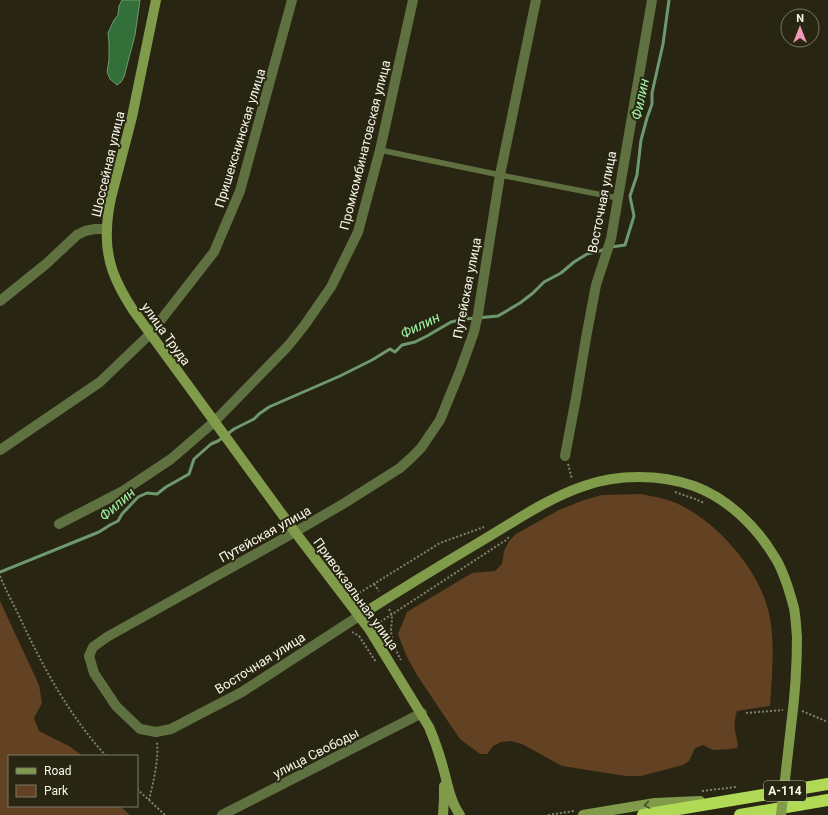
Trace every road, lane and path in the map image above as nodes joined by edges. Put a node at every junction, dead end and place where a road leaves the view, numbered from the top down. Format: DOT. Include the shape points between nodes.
graph roads {
  1 [pos="156,0"];
  2 [pos="292,0"];
  3 [pos="413,0"];
  4 [pos="536,0"];
  5 [pos="652,0"];
  6 [pos="380,150"];
  7 [pos="500,175"];
  8 [pos="618,198"];
  9 [pos="107,229"];
  10 [pos="0,301"];
  11 [pos="150,334"];
  12 [pos="214,422"];
  13 [pos="230,443"];
  14 [pos="0,450"];
  15 [pos="565,456"];
  16 [pos="572,479"];
  17 [pos="672,492"];
  18 [pos="707,504"];
  19 [pos="59,524"];
  20 [pos="486,526"];
  21 [pos="295,532"];
  22 [pos="514,532"];
  23 [pos="0,576"];
  24 [pos="1,582"];
  25 [pos="364,590"];
  26 [pos="359,616"];
  27 [pos="384,619"];
  28 [pos="350,631"];
  29 [pos="359,636"];
  30 [pos="784,710"];
  31 [pos="422,713"];
  32 [pos="746,713"];
  33 [pos="800,716"];
  34 [pos="828,722"];
  35 [pos="156,732"];
  36 [pos="105,755"];
  37 [pos="444,770"];
  38 [pos="828,784"];
  39 [pos="138,790"];
  40 [pos="742,798"];
  41 [pos="149,800"];
  42 [pos="828,800"];
  43 [pos="165,815"];
  44 [pos="222,815"];
  45 [pos="443,815"];
  46 [pos="460,815"];
  47 [pos="583,815"];
  48 [pos="643,815"];
  49 [pos="740,815"];
  50 [pos="781,815"];
  1 -- 9 [label="street, Шоссейная улица" via="132,117 111,198"];
  2 -- 11 [label="street, Пришекснинская улица" via="240,191 229,218 214,252"];
  3 -- 6 [label="street, Промкомбинатовская улица"];
  4 -- 7 [label="street, Путейская улица"];
  5 -- 8 [label="street, Восточная улица"];
  6 -- 7 [label="lane"];
  6 -- 12 [label="street, Промкомбинатовская улица" via="358,232 331,286 288,346"];
  7 -- 8 [label="lane"];
  7 -- 21 [label="street, Путейская улица" via="474,332 440,420 421,448 394,472"];
  8 -- 15 [label="street, Восточная улица" via="611,239 596,285"];
  9 -- 10 [label="street, Шоссейная улица" via="95,229 77,235"];
  9 -- 11 [label="street, улица Труда" via="110,264 117,284"];
  11 -- 12 [label="street, улица Труда"];
  11 -- 14 [label="street, Пришекснинская улица" via="100,382"];
  12 -- 13 [label="street, улица Труда"];
  12 -- 19 [label="street, Промкомбинатовская улица" via="171,459 123,491"];
  13 -- 21 [label="street, Привокзальная улица"];
  15 -- 16 [label="path"];
  17 -- 18 [label="path"];
  20 -- 25 [label="path" via="440,543"];
  21 -- 26 [label="street, Привокзальная улица"];
  21 -- 35 [label="street, Путейская улица" via="93,647 89,656 94,673 116,706 140,729"];
  22 -- 27 [label="path" via="506,540"];
  23 -- 24 [label="path"];
  24 -- 36 [label="path" via="56,689"];
  26 -- 31 [label="street, Привокзальная улица"];
  26 -- 35 [label="street, Восточная улица" via="242,692 171,729"];
  26 -- 50 [label="street, bridge" via="521,517 571,491 621,478 650,477 694,486 726,504 744,519 768,547 780,566 794,608 797,664"];
  28 -- 29 [label="path"];
  30 -- 32 [label="path"];
  31 -- 37 [label="street, Привокзальная улица" via="435,741"];
  31 -- 44 [label="street, улица Свободы"];
  33 -- 34 [label="path" via="801,710"];
  35 -- 41 [label="path" via="158,748"];
  37 -- 45 [label="street"];
  37 -- 46 [label="street" via="453,804"];
  38 -- 40 [label="highway, А-114"];
  39 -- 41 [label="path"];
  40 -- 47 [label="street, one-way" via="655,803"];
  40 -- 48 [label="highway, А-114"];
  41 -- 43 [label="path"];
  42 -- 49 [label="highway, А-114"];
}
